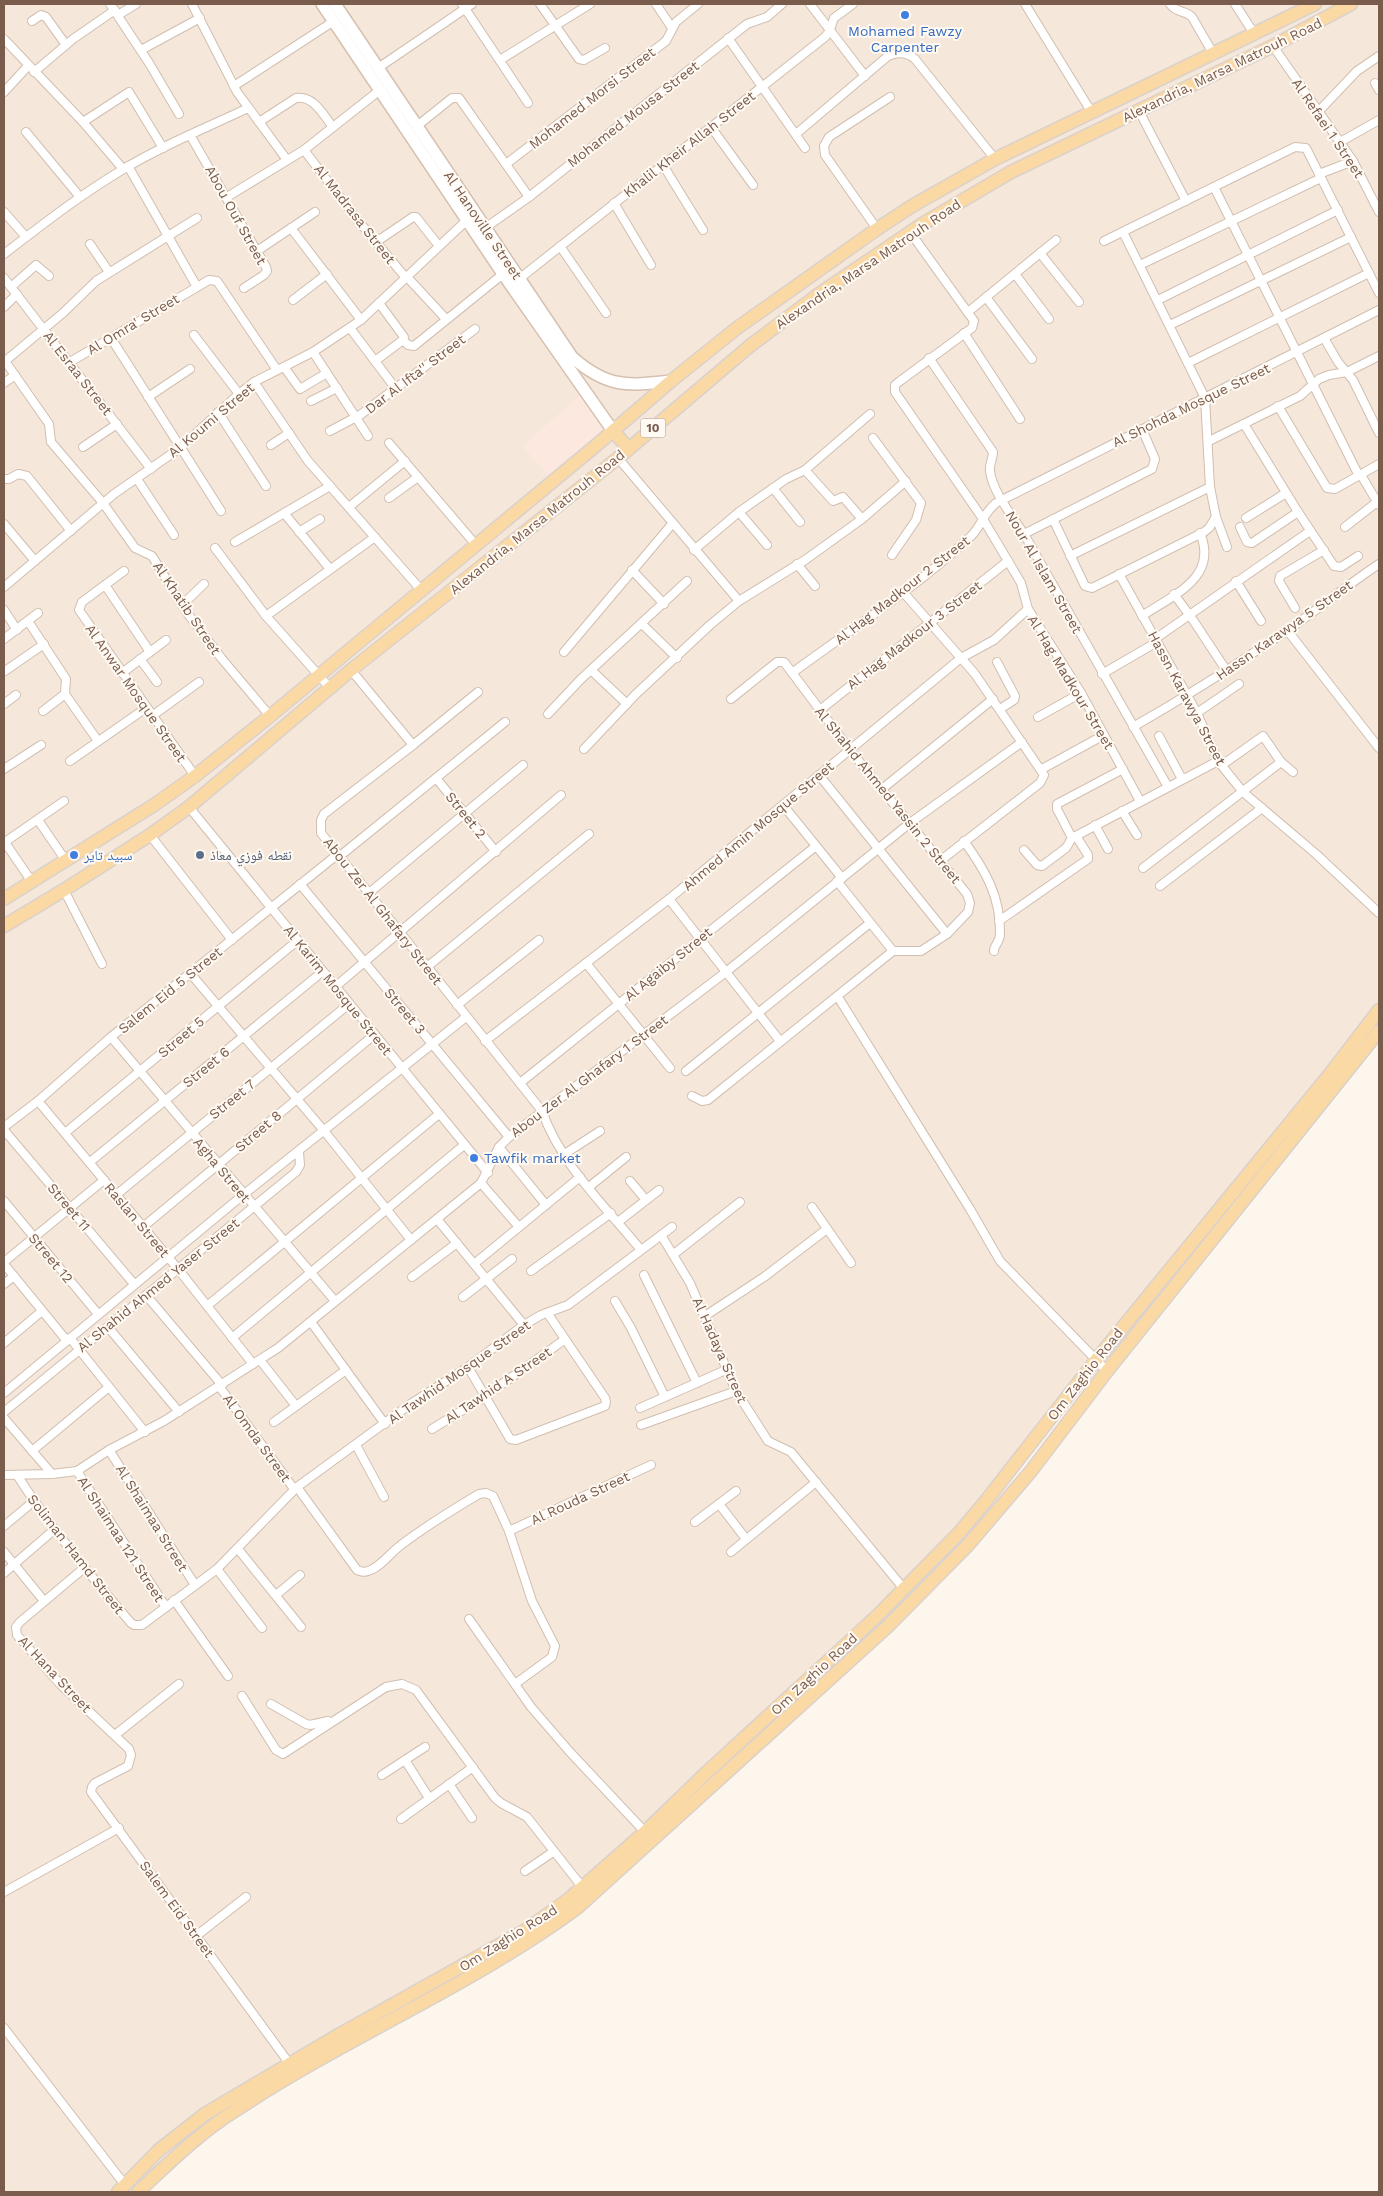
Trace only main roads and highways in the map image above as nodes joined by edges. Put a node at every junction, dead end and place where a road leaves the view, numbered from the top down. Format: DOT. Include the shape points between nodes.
graph roads {
  1 [pos="1315,4"];
  2 [pos="1350,4"];
  3 [pos="953,182"];
  4 [pos="964,198"];
  5 [pos="912,206"];
  6 [pos="924,223"];
  7 [pos="612,431"];
  8 [pos="629,449"];
  9 [pos="66,861"];
  10 [pos="80,880"];
  11 [pos="4,899"];
  12 [pos="4,926"];
  13 [pos="1379,1010"];
  14 [pos="1379,1031"];
  15 [pos="1196,1235"];
  16 [pos="1210,1244"];
  17 [pos="876,1617"];
  18 [pos="887,1628"];
  19 [pos="794,1692"];
  20 [pos="804,1702"];
  21 [pos="710,1778"];
  22 [pos="500,1951"];
  23 [pos="338,2042"];
  24 [pos="265,2085"];
  25 [pos="182,2131"];
  26 [pos="190,2142"];
  27 [pos="121,2189"];
  28 [pos="138,2192"];
  1 -- 3 [label="main road, Alexandria, Marsa Matrouh Road / 10"];
  2 -- 4 [label="main road, Alexandria, Marsa Matrouh Road / 10" via="1273,46 1011,172"];
  3 -- 4 [label="main road"];
  3 -- 5 [label="main road, Alexandria, Marsa Matrouh Road / 10"];
  4 -- 6 [label="main road, Alexandria, Marsa Matrouh Road / 10"];
  5 -- 6 [label="main road"];
  5 -- 7 [label="main road, Alexandria, Marsa Matrouh Road / 10" via="737,328"];
  6 -- 8 [label="main road, Alexandria, Marsa Matrouh Road / 10" via="818,294 751,345"];
  7 -- 8 [label="main road"];
  7 -- 9 [label="main road, Alexandria, Marsa Matrouh Road / 10" via="195,776"];
  8 -- 10 [label="main road, Alexandria, Marsa Matrouh Road / 10" via="351,670 189,807"];
  9 -- 10 [label="main road"];
  9 -- 11 [label="main road, Alexandria, Marsa Matrouh Road / 10"];
  10 -- 12 [label="main road, Alexandria, Marsa Matrouh Road / 10"];
  13 -- 15 [label="main road, Om Zaghio Road"];
  14 -- 16 [label="main road, Om Zaghio Road"];
  15 -- 16 [label="main road"];
  15 -- 17 [label="main road, Om Zaghio Road" via="980,1508"];
  16 -- 18 [label="main road, Om Zaghio Road" via="1001,1507"];
  17 -- 18 [label="main road"];
  17 -- 19 [label="main road, Om Zaghio Road"];
  18 -- 20 [label="main road, Om Zaghio Road"];
  19 -- 20 [label="main road"];
  19 -- 21 [label="main road, Om Zaghio Road"];
  20 -- 21 [label="main road, Om Zaghio Road"];
  21 -- 22 [label="main road, Om Zaghio Road" via="583,1888"];
  21 -- 22 [label="main road, Om Zaghio Road" via="577,1908 555,1924"];
  22 -- 23 [label="main road, Om Zaghio Road"];
  23 -- 24 [label="main road, Om Zaghio Road"];
  23 -- 24 [label="main road, Om Zaghio Road" via="290,2063"];
  24 -- 25 [label="main road, Om Zaghio Road"];
  24 -- 26 [label="main road, Om Zaghio Road"];
  25 -- 26 [label="main road"];
  25 -- 27 [label="main road, Om Zaghio Road"];
  26 -- 28 [label="main road, Om Zaghio Road"];
}
